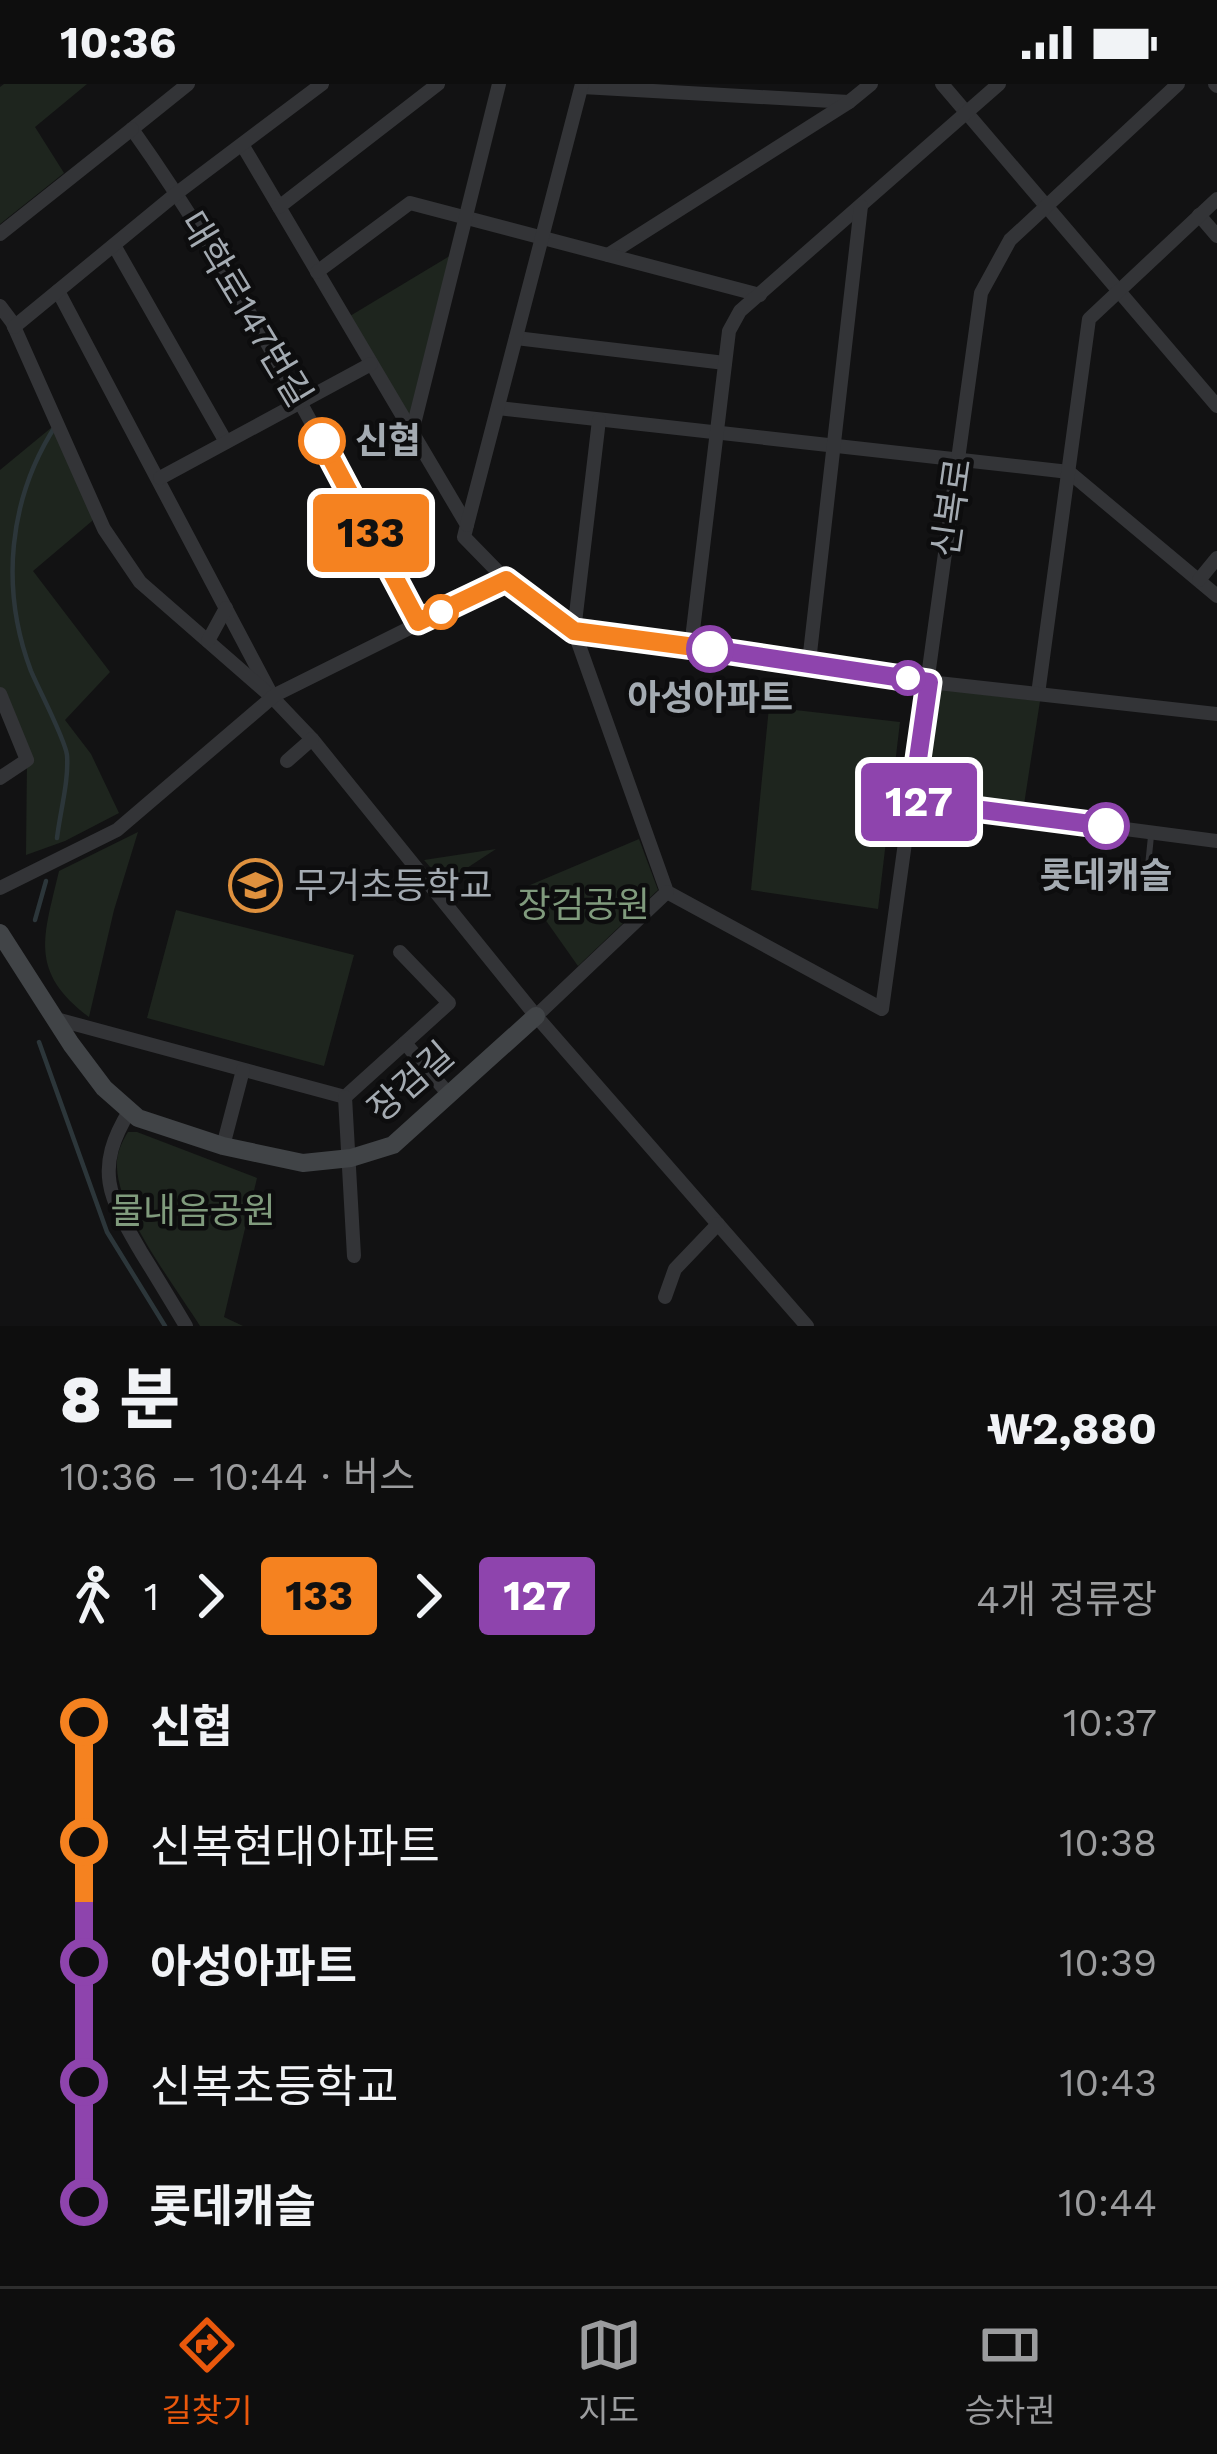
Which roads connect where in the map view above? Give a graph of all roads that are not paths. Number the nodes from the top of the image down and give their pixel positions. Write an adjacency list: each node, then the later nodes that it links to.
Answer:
1 (188, 84): 15 (street)
2 (322, 84): 16 (street)
3 (405, 84): 12 (street)
4 (438, 84): 12 (street)
5 (499, 84): 23 (street)
6 (835, 84): 13 (street)
7 (871, 84): 13 (street)
8 (942, 84): 14 (street)
9 (999, 84): 14 (street)
10 (1178, 84): 19 (street, 신복로)
11 (582, 86): 13 (street); 26 (street)
12 (417, 100): 21 (street)
13 (842, 102): 28 (street)
14 (967, 113): 19 (street); 20 (street)
15 (132, 129): 17 (street, 대학로147번길); 24 (street)
16 (243, 146): 17 (street); 21 (street)
17 (177, 194): 27 (street); 38 (street, 대학로147번길)
18 (1217, 200): 22 (street)
19 (1046, 205): 31 (street); 46 (street, 신복로)
20 (861, 206): 32 (street); 45 (street)
21 (279, 207): 29 (street)
22 (1199, 215): 25 (street); 31 (street)
23 (466, 218): 26 (street); 29 (street); 42 (street)
24 (0, 233)
25 (1217, 236)
26 (542, 238): 28 (street); 35 (street)
27 (116, 247): 30 (street); 44 (street)
28 (608, 255): 32 (street)
29 (317, 272): 37 (street)
30 (58, 291): 34 (street); 48 (street)
31 (1119, 291): 39 (street); 47 (street)
32 (760, 295): 36 (street)
33 (0, 306): 34 (street)
34 (14, 327): 57 (street)
35 (516, 338): 36 (street); 40 (street)
36 (725, 363): 43 (street)
37 (371, 364): 38 (street); 42 (street)
38 (302, 404): 44 (street); 55 (street, 대학로147번길)
39 (1217, 406)
40 (498, 408): 41 (street); 49 (street)
41 (598, 420): 43 (street); 56 (street)
42 (412, 432): 49 (street)
43 (717, 433): 45 (street); 58 (street)
44 (226, 442): 48 (street)
45 (835, 446): 46 (street); 59 (street)
46 (959, 459): 47 (street); 60 (street, 신복로)
47 (1069, 472): 52 (street); 62 (street)
48 (160, 478): 54 (street)
49 (467, 525): 51 (street)
50 (1217, 558): 52 (street)
51 (506, 580): 55 (street); 56 (street)
52 (1198, 580): 53 (street)
53 (1217, 596)
54 (226, 608): 57 (street); 63 (street)
55 (418, 622): 63 (street)
56 (574, 631): 58 (street); 73 (street)
57 (208, 641): 63 (street)
58 (691, 646): 59 (street)
59 (809, 662): 60 (street)
60 (929, 682): 62 (street); 68 (street, 신복로)
61 (0, 694): 67 (street)
62 (1038, 694): 64 (street)
63 (273, 697): 65 (street); 72 (street)
64 (1217, 714)
65 (312, 739): 66 (street); 76 (street)
66 (287, 761)
67 (0, 778)
68 (912, 801): 69 (street); 73 (street, 신복로)
69 (1151, 832): 70 (street); 71 (lane)
70 (1217, 841)
71 (1148, 866)
72 (6, 885)
73 (667, 892): 76 (street)
74 (0, 933): 77 (main road, 장검길)
75 (400, 952): 78 (street)
76 (536, 1016): 84 (main road, 장검길); 85 (street)
77 (56, 1019): 79 (street); 82 (main road, 장검길)
78 (405, 1042): 80 (street); 81 (street)
79 (243, 1070): 81 (street); 83 (street)
80 (445, 1090)
81 (345, 1097): 84 (street)
82 (130, 1111): 83 (main road, 장검길); 88 (street)
83 (223, 1146): 84 (main road, 장검길)
84 (351, 1158): 86 (street)
85 (718, 1224): 87 (street); 89 (street)
86 (354, 1256)
87 (665, 1297)
88 (186, 1326)
89 (807, 1326)

